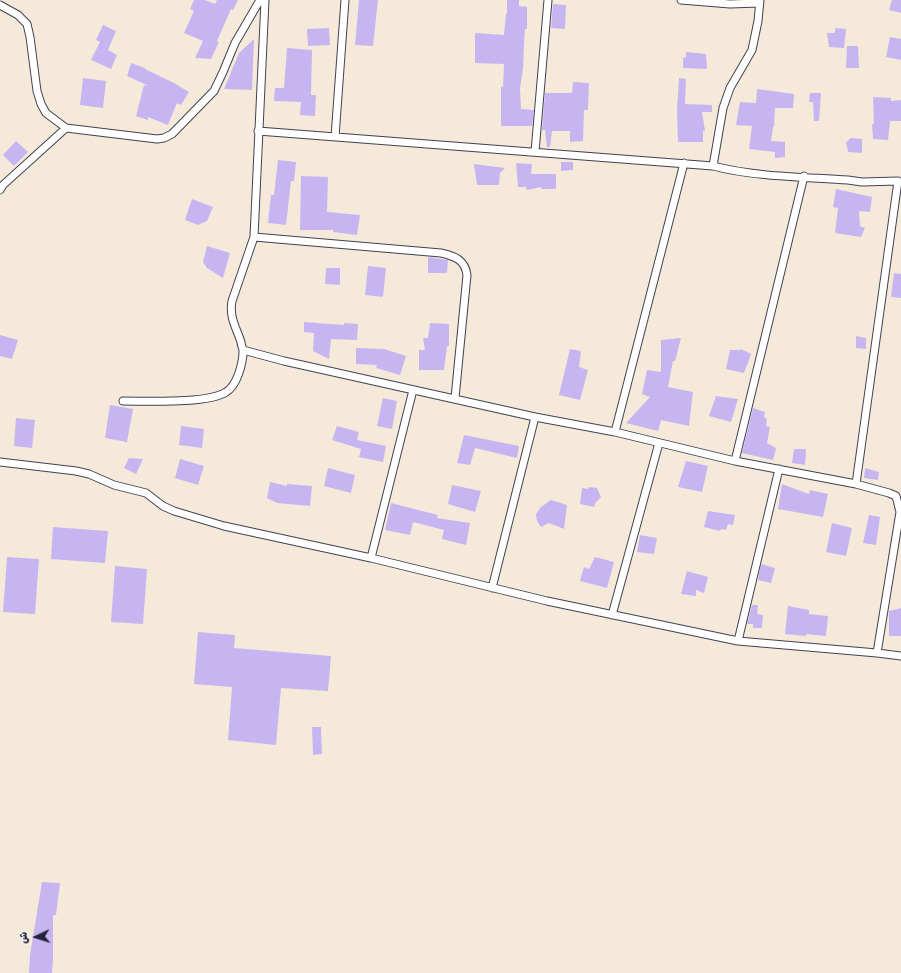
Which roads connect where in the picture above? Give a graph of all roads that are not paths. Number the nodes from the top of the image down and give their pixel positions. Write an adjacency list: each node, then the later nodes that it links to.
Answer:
1 (260, 0): 8 (street)
2 (265, 0): 9 (street)
3 (344, 0): 10 (street)
4 (548, 0): 11 (street)
5 (681, 0): 6 (street)
6 (759, 2): 13 (street)
7 (0, 5): 8 (street)
8 (66, 128): 15 (street)
9 (258, 131): 10 (street); 16 (street)
10 (334, 137): 11 (street)
11 (535, 152): 12 (street)
12 (684, 163): 13 (street); 22 (street)
13 (713, 166): 14 (street)
14 (804, 176): 24 (street); 27 (street)
15 (0, 190)
16 (254, 237): 17 (street); 19 (street)
17 (243, 350): 18 (street); 20 (street)
18 (412, 390): 19 (street); 28 (street)
19 (455, 398): 21 (street)
20 (123, 401)
21 (535, 417): 22 (street); 29 (street)
22 (615, 432): 23 (street)
23 (659, 443): 24 (street); 30 (street)
24 (735, 461): 26 (street)
25 (0, 462): 28 (street)
26 (779, 469): 27 (street); 31 (street)
27 (856, 484): 32 (street)
28 (371, 558): 29 (street)
29 (492, 588): 30 (street)
30 (612, 615): 31 (street)
31 (738, 641): 32 (street)
32 (878, 653): 33 (street)
33 (901, 656)

